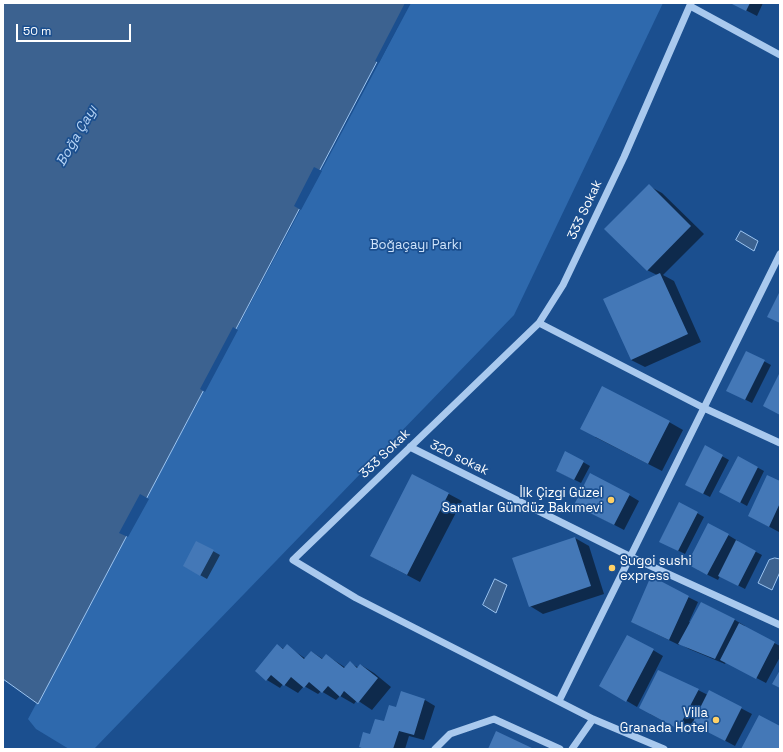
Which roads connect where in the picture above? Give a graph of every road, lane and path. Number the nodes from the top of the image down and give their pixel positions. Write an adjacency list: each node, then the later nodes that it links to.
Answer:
1 (690, 4): 2 (street); 4 (street, 333 Sokak)
2 (780, 55)
3 (780, 255): 5 (street)
4 (538, 322): 5 (street); 7 (street, 333 Sokak)
5 (704, 408): 6 (street); 8 (street)
6 (780, 443)
7 (410, 447): 8 (street, 320 sokak); 10 (street, 333 Sokak)
8 (631, 557): 9 (street, 320 sokak); 10 (street)
9 (780, 625)
10 (559, 702): 11 (street, 333 Sokak)
11 (593, 719): 14 (street); 15 (street, 333 Sokak)
12 (435, 749): 13 (street)
13 (560, 749)
14 (572, 749)
15 (664, 749)

